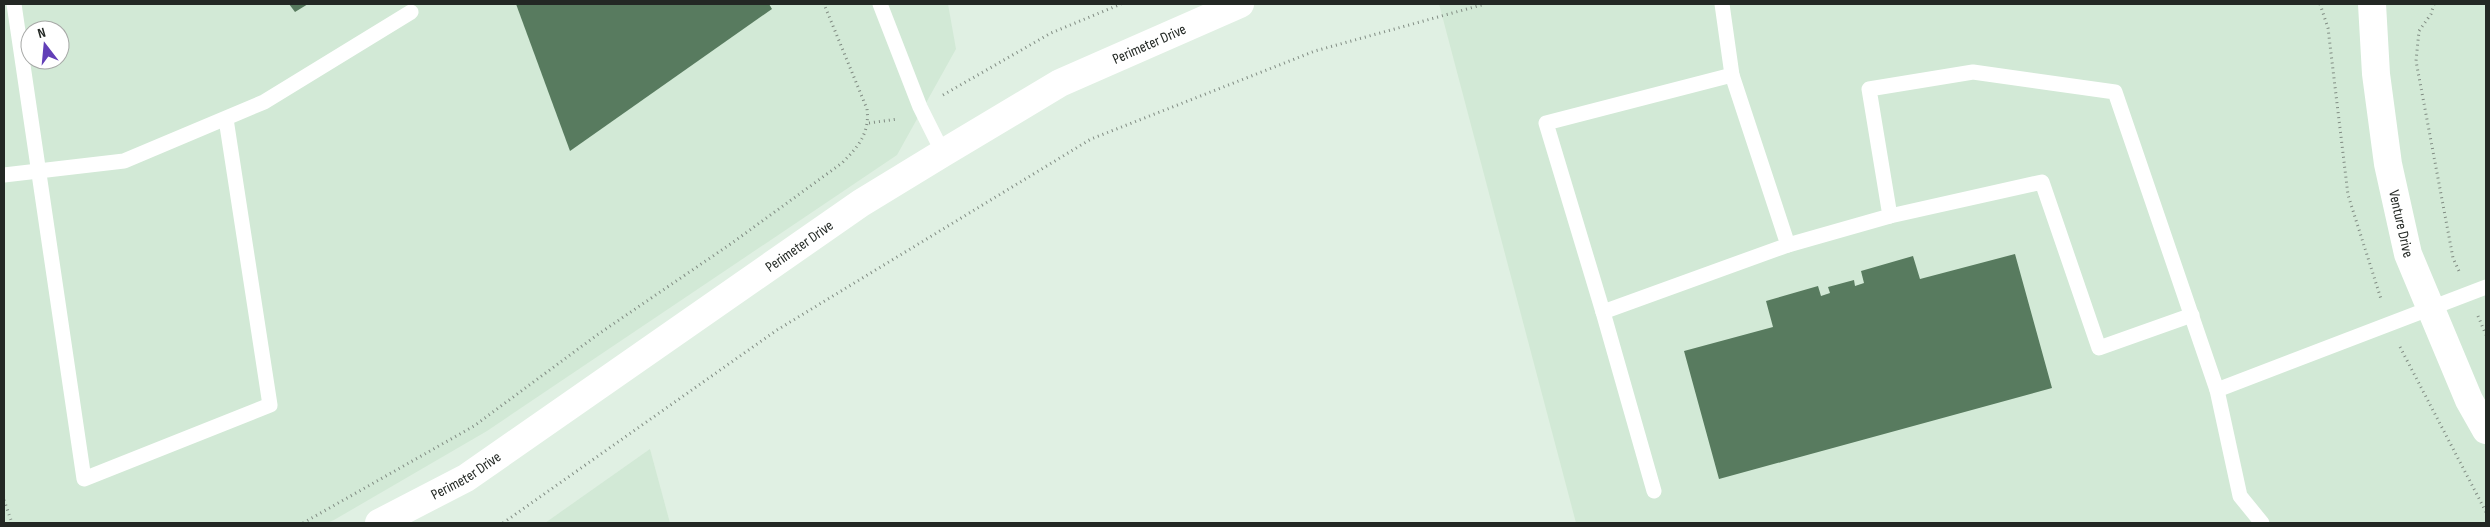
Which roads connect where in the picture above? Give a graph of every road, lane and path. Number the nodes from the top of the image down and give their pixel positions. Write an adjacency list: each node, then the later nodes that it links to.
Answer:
1 (14, 4): 16 (lane)
2 (824, 4): 14 (path)
3 (880, 4): 12 (lane)
4 (1121, 4): 12 (path)
5 (1240, 4): 15 (main road, Perimeter Drive)
6 (1485, 4): 33 (path)
7 (1722, 4): 11 (lane)
8 (2372, 4): 22 (main road, Venture Drive)
9 (2434, 4): 21 (path)
10 (411, 12): 13 (lane)
11 (1732, 75): 19 (lane); 23 (lane)
12 (920, 107): 14 (path); 15 (lane)
13 (226, 119): 16 (lane); 16 (lane)
14 (869, 123): 31 (path)
15 (944, 153): 32 (main road, Perimeter Drive)
16 (37, 171): 17 (lane)
17 (4, 175)
18 (1890, 216): 19 (lane); 24 (lane); 24 (lane)
19 (1788, 244): 23 (lane)
20 (2486, 287): 21 (lane)
21 (2468, 295): 22 (lane); 25 (path)
22 (2431, 310): 26 (lane); 27 (main road, Venture Drive)
23 (1603, 312): 28 (lane)
24 (2192, 315): 26 (lane)
25 (2486, 335)
26 (2217, 390): 34 (lane)
27 (2486, 430)
28 (1654, 491)
29 (4, 500): 30 (path)
30 (12, 523)
31 (303, 523)
32 (379, 523)
33 (503, 523)
34 (2262, 523)

